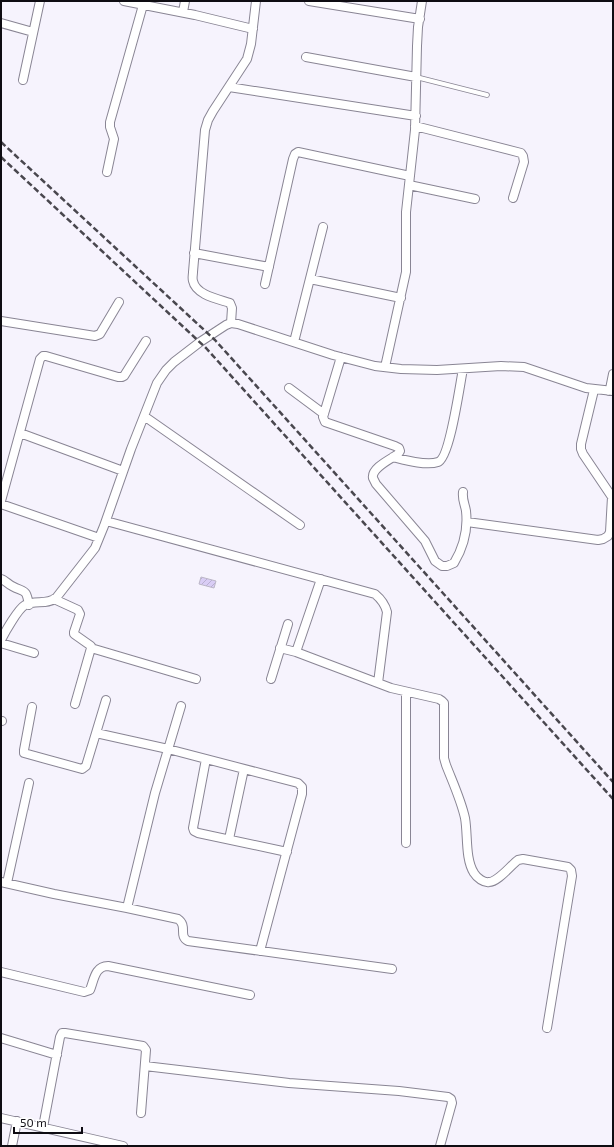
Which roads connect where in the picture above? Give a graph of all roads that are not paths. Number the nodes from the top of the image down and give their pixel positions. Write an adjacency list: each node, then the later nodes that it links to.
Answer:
1 (40, 1): 12 (street)
2 (124, 1): 7 (street)
3 (185, 1): 8 (street)
4 (256, 1): 11 (street)
5 (309, 1): 9 (street)
6 (422, 1): 9 (street)
7 (143, 5): 8 (street); 20 (street)
8 (183, 12): 11 (street)
9 (420, 19): 14 (street)
10 (1, 23): 12 (street)
11 (253, 29): 16 (street)
12 (33, 32): 15 (street)
13 (306, 57): 14 (street)
14 (416, 77): 17 (lane); 18 (street)
15 (23, 80)
16 (229, 87): 18 (street); 26 (street)
17 (487, 95)
18 (416, 116): 19 (street)
19 (415, 126): 21 (street); 24 (street)
20 (107, 172)
21 (410, 176): 22 (street); 27 (street)
22 (409, 185): 23 (street); 30 (street)
23 (475, 198)
24 (513, 198)
25 (323, 227): 28 (street)
26 (194, 252): 27 (street); 33 (street)
27 (269, 267): 29 (street)
28 (310, 279): 30 (street); 35 (street)
29 (265, 284)
30 (401, 298): 37 (street)
31 (119, 302): 32 (street)
32 (1, 321)
33 (231, 324): 35 (street); 44 (street)
34 (146, 341): 45 (street)
35 (294, 342): 36 (street)
36 (341, 357): 37 (street); 43 (street)
37 (385, 367): 38 (street)
38 (463, 369): 41 (street); 46 (street)
39 (613, 374): 42 (street)
40 (289, 388): 43 (street)
41 (594, 390): 42 (street); 51 (street)
42 (610, 391)
43 (324, 414): 46 (street)
44 (144, 416): 47 (street); 52 (street)
45 (20, 433): 47 (street); 49 (street)
46 (393, 457): 51 (street)
47 (123, 471): 50 (street)
48 (463, 492): 51 (street)
49 (1, 502): 53 (street)
50 (106, 521): 53 (street); 55 (street)
51 (467, 522)
52 (300, 525)
53 (99, 538): 56 (street)
54 (1, 578): 57 (street)
55 (321, 579): 63 (street); 67 (street)
56 (54, 599): 57 (street); 61 (street)
57 (29, 604): 59 (street)
58 (288, 624): 62 (street)
59 (1, 640)
60 (1, 643): 64 (street)
61 (91, 648): 65 (street); 70 (street)
62 (280, 648): 63 (street); 66 (street)
63 (296, 652): 67 (street)
64 (34, 653)
65 (196, 679)
66 (271, 679)
67 (378, 683): 68 (street)
68 (406, 692): 79 (street); 87 (street)
69 (106, 700): 73 (street)
70 (75, 704)
71 (181, 706): 74 (street)
72 (32, 707): 73 (street)
73 (96, 733): 74 (street)
74 (168, 749): 75 (street); 82 (street)
75 (206, 759): 76 (street); 78 (street)
76 (244, 769): 78 (street); 80 (street)
77 (29, 783): 81 (street)
78 (229, 839): 80 (street)
79 (406, 843)
80 (287, 852): 83 (street)
81 (4, 883): 82 (street)
82 (127, 908): 83 (street)
83 (260, 951): 84 (street)
84 (392, 969)
85 (1, 972): 86 (street)
86 (250, 995)
87 (547, 1028)
88 (1, 1038): 89 (street)
89 (57, 1055): 90 (street); 94 (street)
90 (145, 1066): 91 (street); 97 (street)
91 (141, 1113)
92 (1, 1118): 93 (street)
93 (17, 1122): 94 (street); 95 (street)
94 (43, 1127): 96 (street)
95 (12, 1146)
96 (123, 1146)
97 (440, 1146)

